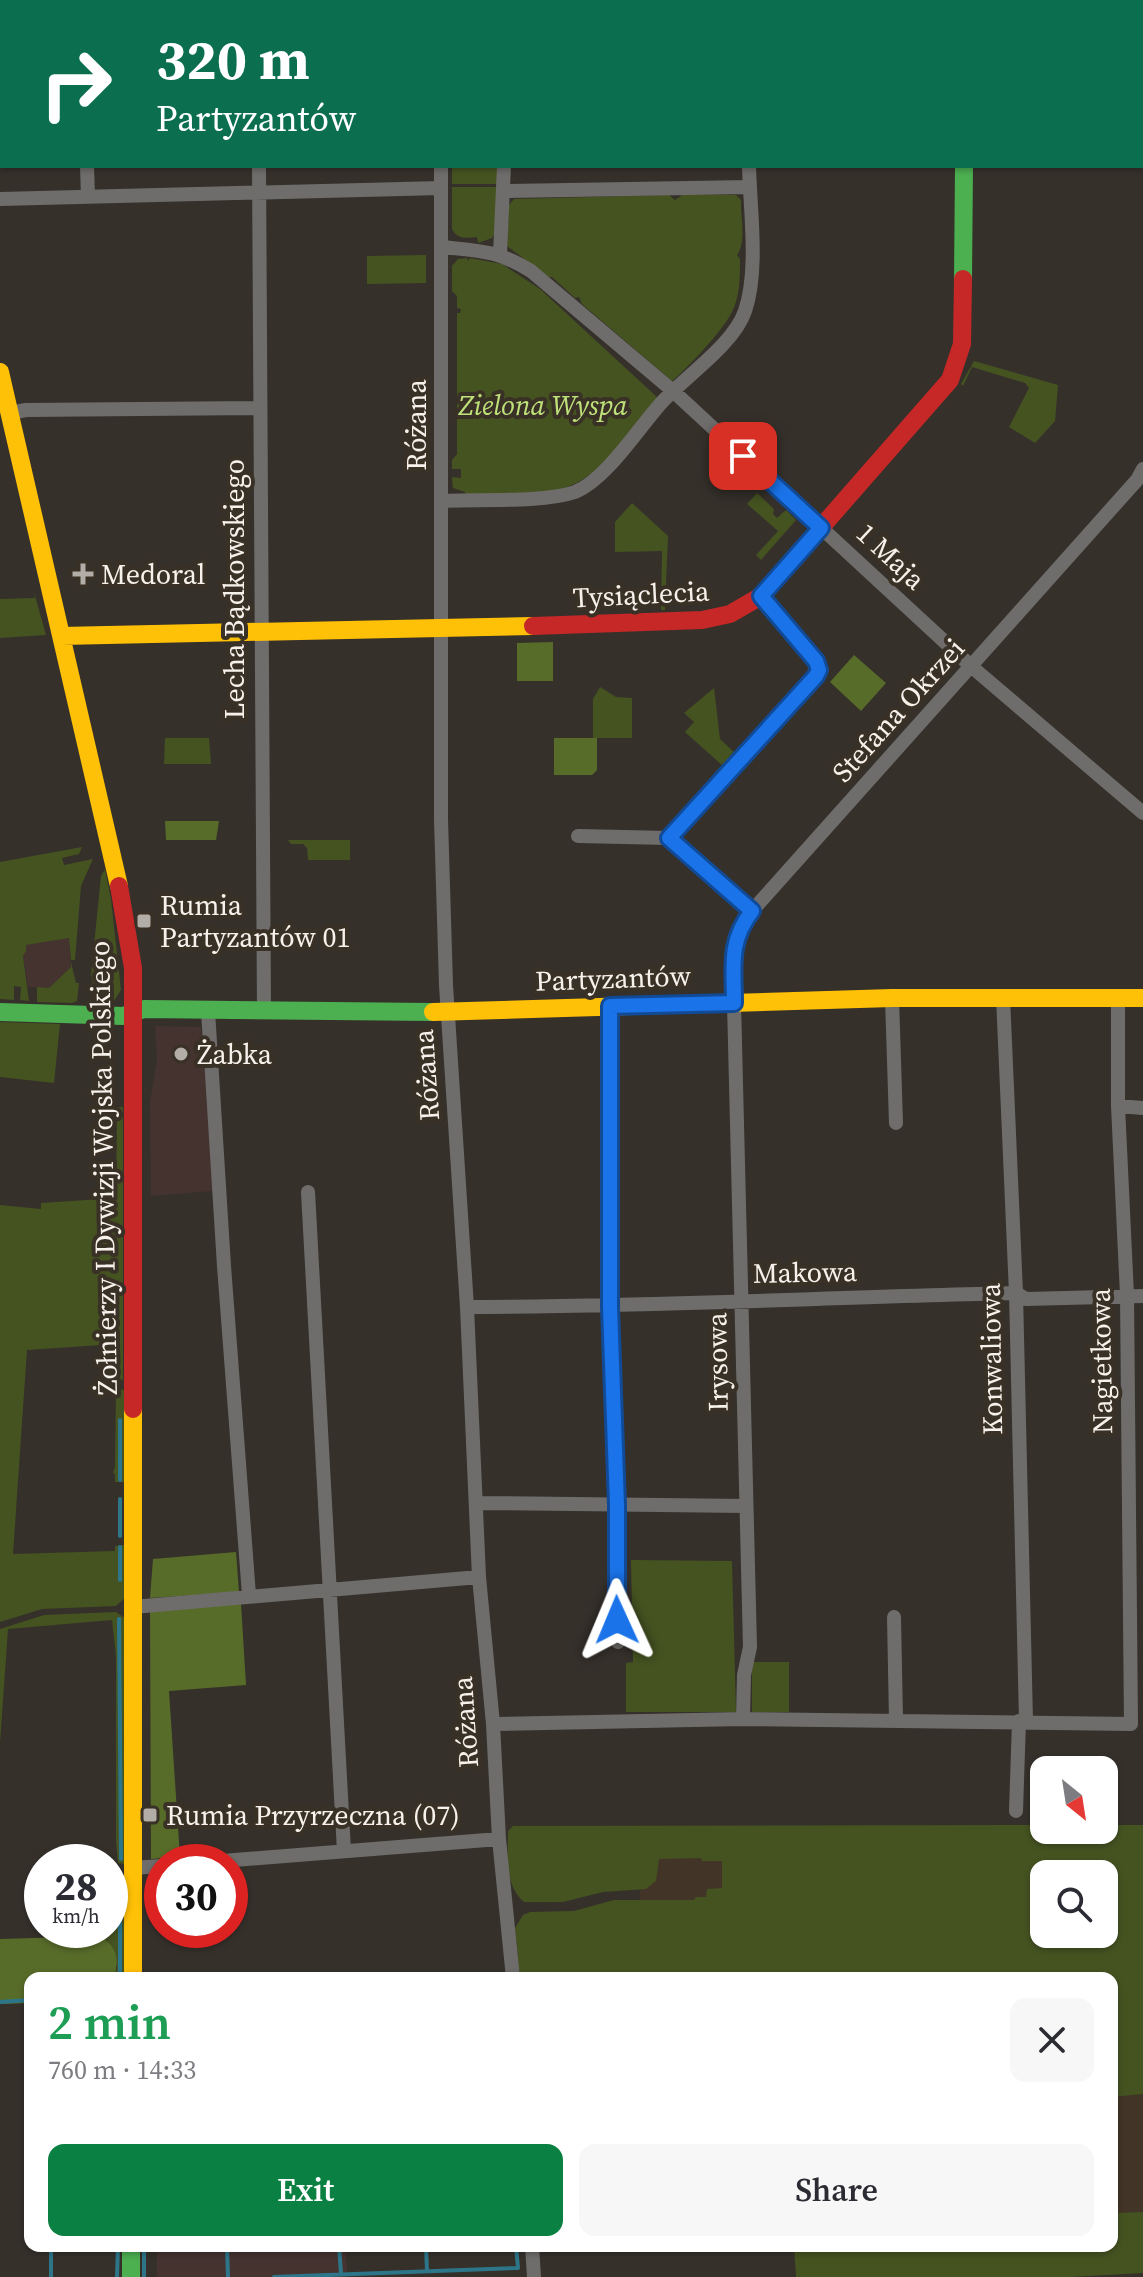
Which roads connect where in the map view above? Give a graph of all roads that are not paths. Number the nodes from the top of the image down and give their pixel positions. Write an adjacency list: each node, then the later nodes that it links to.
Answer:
1 (87, 168): 11 (street)
2 (259, 168): 10 (street, Lecha Bądkowskiego)
3 (441, 168): 8 (street, Różana)
4 (504, 168): 9 (street)
5 (749, 168): 7 (street)
6 (964, 168): 21 (street, Tysiąclecia)
7 (750, 187): 9 (street); 16 (street)
8 (441, 188): 10 (street); 13 (street, Różana)
9 (504, 191): 14 (street)
10 (259, 194): 11 (street); 17 (street, Lecha Bądkowskiego)
11 (88, 197): 12 (street)
12 (0, 199)
13 (442, 247): 14 (street, 1 Maja); 20 (street, Różana)
14 (500, 254): 16 (street, 1 Maja)
15 (0, 372): 18 (street, Żołnierzy I Dywizji Wojska Polskiego)
16 (673, 391): 20 (street); 21 (street, 1 Maja)
17 (259, 408): 18 (street); 24 (street, Lecha Bądkowskiego)
18 (10, 413): 25 (street, Żołnierzy I Dywizji Wojska Polskiego)
19 (1143, 469): 26 (street, Stefana Okrzei)
20 (441, 501): 23 (street, Różana)
21 (821, 528): 22 (street, Tysiąclecia); 26 (street, 1 Maja)
22 (761, 596): 23 (street, Tysiąclecia); 29 (street)
23 (442, 628): 24 (street, Tysiąclecia); 38 (street, Różana)
24 (260, 631): 25 (street, Tysiąclecia); 41 (street, Lecha Bądkowskiego)
25 (61, 636): 40 (street, Żołnierzy I Dywizji Wojska Polskiego)
26 (972, 667): 27 (street, 1 Maja); 30 (street, Stefana Okrzei)
27 (1143, 813)
28 (578, 836): 29 (street)
29 (669, 838): 30 (street)
30 (752, 911): 35 (street, Stefana Okrzei)
31 (1003, 997): 32 (street, Partyzantów); 33 (street, Partyzantów); 46 (street, Konwaliowa)
32 (892, 998): 35 (street, Partyzantów); 44 (street)
33 (1118, 998): 34 (street, Partyzantów); 42 (street, Nagietkowa)
34 (1143, 998)
35 (734, 1003): 36 (street, Partyzantów); 49 (street, Irysowa)
36 (610, 1006): 38 (street, Partyzantów); 51 (street)
37 (208, 1011): 40 (street, Partyzantów); 41 (street, Partyzantów); 57 (street)
38 (448, 1011): 41 (street, Partyzantów); 50 (street, Różana)
39 (0, 1012): 40 (street, Partyzantów)
40 (133, 1012): 58 (street, Żołnierzy I Dywizji Wojska Polskiego)
41 (264, 1012)
42 (1118, 1106): 43 (street); 47 (street, Nagietkowa)
43 (1143, 1108)
44 (896, 1123)
45 (308, 1192): 56 (street)
46 (1016, 1293): 47 (street, Makowa); 49 (street, Makowa); 63 (street, Konwaliowa)
47 (1127, 1295): 48 (street, Makowa); 63 (street, Nagietkowa)
48 (1143, 1296)
49 (741, 1300): 51 (street, Makowa); 54 (street, Irysowa)
50 (467, 1307): 51 (street, Makowa); 52 (street, Różana)
51 (610, 1307): 53 (street)
52 (478, 1503): 53 (street); 55 (street, Różana)
53 (617, 1505): 54 (street); 60 (street)
54 (746, 1506): 61 (street, Irysowa)
55 (479, 1577): 56 (street); 64 (street, Różana)
56 (329, 1589): 57 (street); 67 (street)
57 (249, 1595): 58 (street)
58 (133, 1607): 70 (street, Żołnierzy I Dywizji Wojska Polskiego)
59 (894, 1617): 62 (street)
60 (618, 1642)
61 (743, 1719): 62 (street); 64 (street)
62 (896, 1720): 63 (street)
63 (1022, 1721): 65 (street, Konwaliowa)
64 (493, 1724): 66 (street, Różana)
65 (1016, 1811)
66 (499, 1839): 67 (street); 72 (street, Różana)
67 (344, 1851): 68 (street)
68 (248, 1859)
69 (144, 1867): 70 (street)
70 (132, 1868): 71 (street, Żołnierzy I Dywizji Wojska Polskiego)
71 (133, 1972)
72 (512, 1972)
73 (131, 2252): 75 (street)
74 (532, 2252): 76 (street)
75 (131, 2277)
76 (534, 2277)

